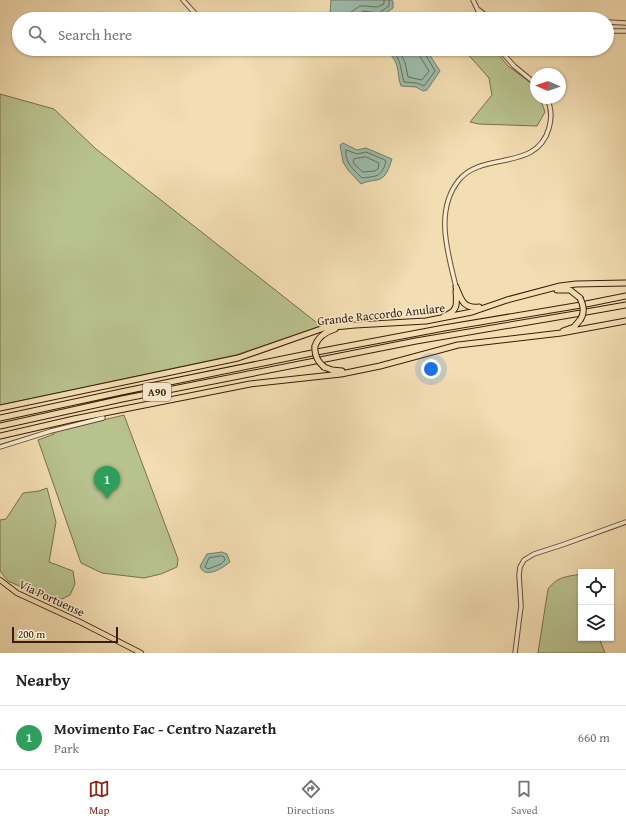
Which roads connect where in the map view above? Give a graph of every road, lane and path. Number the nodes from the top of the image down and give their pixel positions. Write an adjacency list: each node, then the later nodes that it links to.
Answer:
1 (183, 0): 4 (street)
2 (473, 0): 3 (street)
3 (477, 8): 5 (street); 6 (street)
4 (194, 12)
5 (479, 12)
6 (480, 12)
7 (614, 22): 8 (street)
8 (626, 23)
9 (614, 31): 10 (street)
10 (626, 31)
11 (505, 56): 12 (street)
12 (530, 79)
13 (549, 104): 15 (street)
14 (626, 283): 17 (highway, Grande Raccordo Anulare)
15 (456, 287): 17 (highway); 19 (highway)
16 (626, 296): 25 (highway, Grande Raccordo Anulare / A90)
17 (507, 300): 19 (highway, Grande Raccordo Anulare)
18 (626, 305): 27 (highway, A90)
19 (426, 321): 21 (highway, Grande Raccordo Anulare); 22 (highway, bridge)
20 (626, 321): 22 (highway)
21 (355, 325): 23 (highway, bridge); 24 (highway, Grande Raccordo Anulare)
22 (550, 334): 23 (highway)
23 (364, 369): 28 (highway)
24 (0, 408)
25 (0, 418)
26 (103, 418): 29 (street)
27 (0, 426)
28 (0, 436)
29 (0, 447)
30 (626, 522): 33 (street)
31 (0, 580): 32 (main road, Via Portuense)
32 (141, 653)
33 (515, 653)

